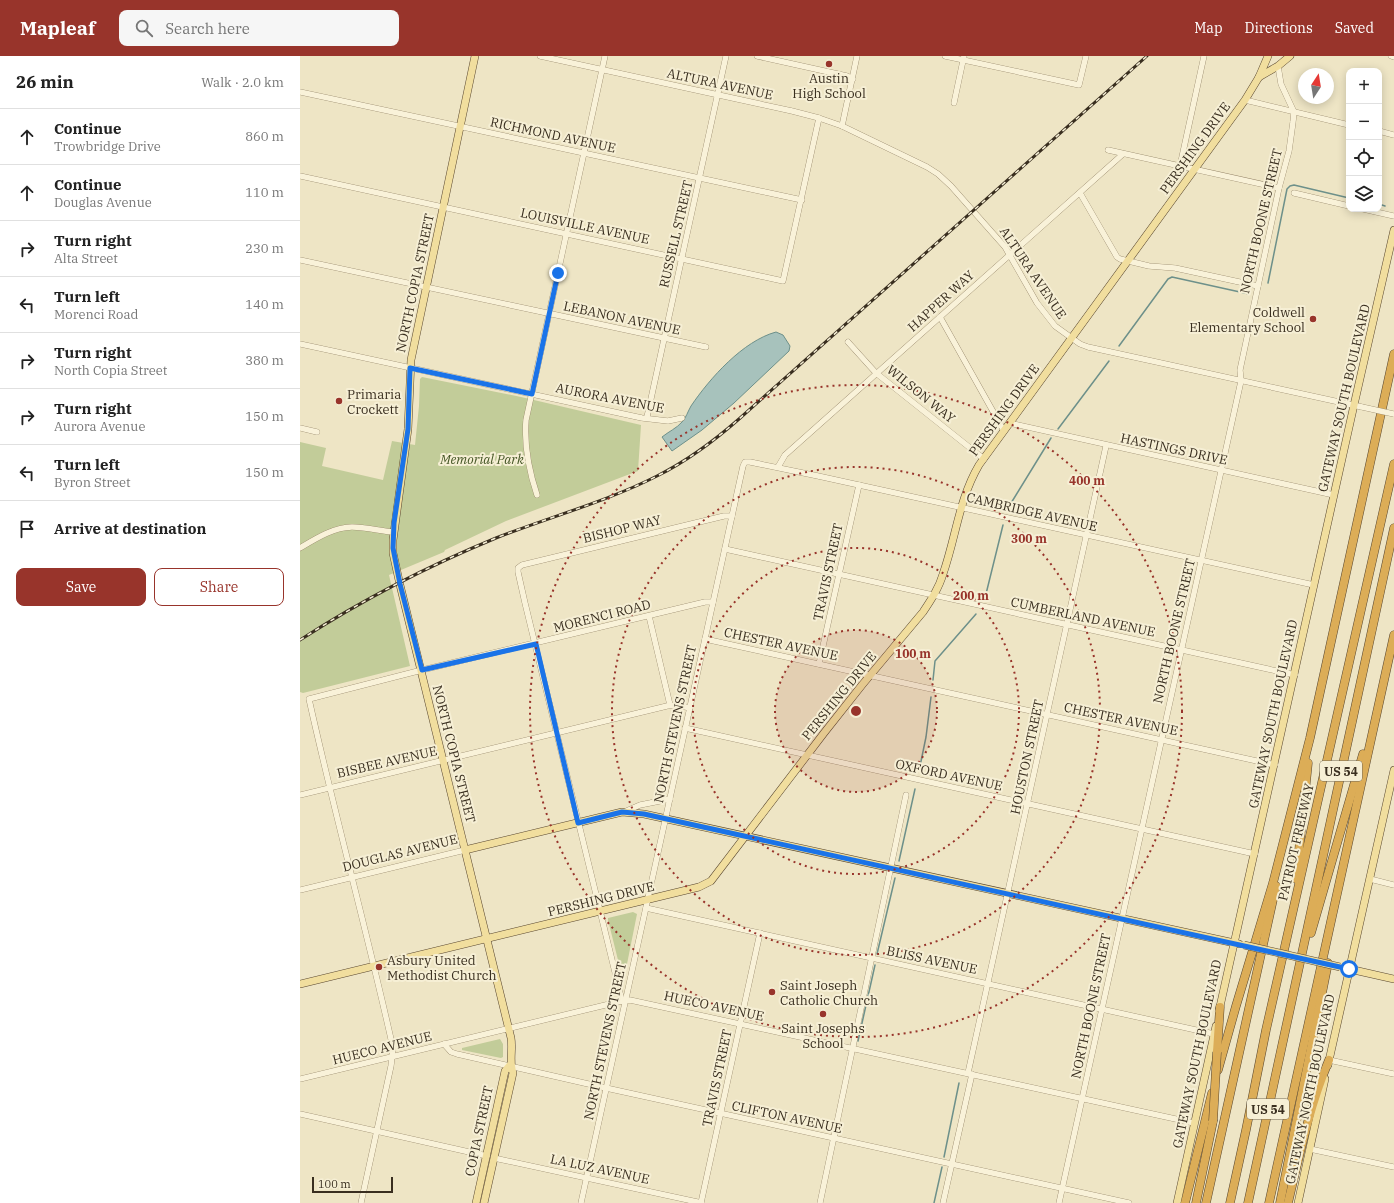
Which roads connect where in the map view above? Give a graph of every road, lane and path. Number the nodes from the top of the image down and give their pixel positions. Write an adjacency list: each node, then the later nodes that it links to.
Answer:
1 (475, 56): 25 (main road, NORTH COPIA STREET)
2 (540, 56): 14 (street, ALTURA AVENUE)
3 (605, 56): 14 (street)
4 (726, 56): 18 (street, RUSSELL STREET)
5 (757, 56): 16 (street)
6 (857, 56): 16 (street)
7 (945, 56): 12 (street)
8 (1086, 56): 12 (street)
9 (1204, 56): 31 (street)
10 (1268, 56): 15 (main road)
11 (1290, 56): 13 (main road, PERSHING DRIVE)
12 (963, 58): 20 (street)
13 (1278, 66): 15 (main road, PERSHING DRIVE); 21 (street)
14 (602, 69): 18 (street, ALTURA AVENUE); 29 (street)
15 (1259, 77): 19 (main road, PERSHING DRIVE)
16 (853, 79): 24 (street)
17 (300, 92): 25 (street, RICHMOND AVENUE)
18 (717, 95): 22 (street, ALTURA AVENUE); 34 (street, RUSSELL STREET)
19 (1245, 100): 21 (street); 32 (main road, PERSHING DRIVE)
20 (954, 103)
21 (1294, 112): 23 (street); 35 (street, NORTH BOONE STREET)
22 (819, 118): 24 (street, ALTURA AVENUE); 38 (street)
23 (1346, 124)
24 (842, 126): 45 (street, ALTURA AVENUE)
25 (461, 127): 29 (street, RICHMOND AVENUE); 40 (main road, NORTH COPIA STREET)
26 (1382, 132): 27 (street)
27 (1394, 135)
28 (1108, 150): 30 (street)
29 (584, 153): 34 (street, RICHMOND AVENUE); 44 (street)
30 (1123, 154): 31 (street); 36 (street, HAPPER WAY)
31 (1180, 166): 32 (street)
32 (1194, 169): 35 (street); 48 (main road, PERSHING DRIVE)
33 (300, 176): 40 (street, LOUISVILLE AVENUE)
34 (700, 178): 38 (street, RICHMOND AVENUE); 46 (street, RUSSELL STREET)
35 (1279, 188): 49 (street, NORTH BOONE STREET)
36 (1080, 193): 45 (street, HAPPER WAY); 48 (street)
37 (1294, 193): 39 (street)
38 (802, 200): 46 (street, LOUISVILLE AVENUE)
39 (1346, 205)
40 (443, 207): 44 (street, LOUISVILLE AVENUE); 50 (main road, NORTH COPIA STREET)
41 (1376, 212): 42 (street)
42 (1394, 216)
43 (1394, 230): 63 (main road, GATEWAY SOUTH BOULEVARD)
44 (567, 233): 46 (street, LOUISVILLE AVENUE); 51 (street)
45 (1010, 255): 52 (street, HAPPER WAY); 54 (street, ALTURA AVENUE)
46 (682, 258): 53 (street, RUSSELL STREET)
47 (300, 260): 50 (street, LEBANON AVENUE)
48 (1127, 262): 49 (street); 54 (main road, PERSHING DRIVE)
49 (1258, 286): 61 (street, NORTH BOONE STREET)
50 (426, 287): 51 (street, LEBANON AVENUE); 59 (main road, NORTH COPIA STREET)
51 (549, 313): 53 (street, LEBANON AVENUE); 62 (street)
52 (940, 317): 60 (street, HAPPER WAY); 69 (street)
53 (664, 338): 57 (street, LEBANON AVENUE); 65 (street, RUSSELL STREET)
54 (1070, 338): 61 (street, ALTURA AVENUE); 67 (main road, PERSHING DRIVE)
55 (848, 342): 60 (street, WILSON WAY)
56 (300, 344): 59 (street, AURORA AVENUE)
57 (706, 347)
58 (1394, 354): 107 (highway)
59 (410, 368): 62 (street, AURORA AVENUE); 83 (main road, NORTH COPIA STREET)
60 (876, 373): 72 (street, WILSON WAY); 75 (street, HAPPER WAY)
61 (1241, 381): 63 (street, ALTURA AVENUE); 76 (street, NORTH BOONE STREET)
62 (532, 394): 65 (street, AURORA AVENUE); 78 (street)
63 (1354, 405): 64 (street, ALTURA AVENUE, bridge); 79 (main road, GATEWAY SOUTH BOULEVARD)
64 (1394, 414)
65 (647, 417): 66 (street, AURORA AVENUE)
66 (682, 418)
67 (1009, 423): 69 (main road, PERSHING DRIVE); 71 (street, HASTINGS DRIVE)
68 (300, 428): 70 (street)
69 (1004, 431): 72 (main road, PERSHING DRIVE)
70 (317, 432)
71 (1106, 446): 76 (street, HASTINGS DRIVE); 84 (street, HOUSTON STREET)
72 (984, 459): 80 (main road, PERSHING DRIVE)
73 (745, 462): 75 (street, CAMBRIDGE AVENUE); 81 (street, NORTH STEVENS STREET)
74 (1394, 464): 132 (highway, PATRIOT FREEWAY / US 54)
75 (778, 467): 77 (street, CAMBRIDGE AVENUE)
76 (1221, 470): 79 (street, HASTINGS DRIVE); 87 (street, NORTH BOONE STREET)
77 (859, 485): 80 (street, CAMBRIDGE AVENUE); 88 (street, TRAVIS STREET)
78 (537, 495)
79 (1334, 495): 89 (main road, GATEWAY SOUTH BOULEVARD)
80 (961, 507): 84 (street, CAMBRIDGE AVENUE); 90 (main road, PERSHING DRIVE)
81 (732, 516): 86 (street, NORTH STEVENS STREET); 96 (street, BISHOP WAY)
82 (1394, 528): 152 (highway, US 54)
83 (393, 532): 85 (street); 99 (main road, NORTH COPIA STREET)
84 (1087, 535): 87 (street, CAMBRIDGE AVENUE); 93 (street, HOUSTON STREET)
85 (302, 547)
86 (725, 549): 88 (street, CUMBERLAND AVENUE); 91 (street, NORTH STEVENS STREET)
87 (1201, 560): 89 (street, CAMBRIDGE AVENUE); 97 (street, NORTH BOONE STREET)
88 (839, 574): 90 (street, CUMBERLAND AVENUE); 98 (street, TRAVIS STREET)
89 (1314, 585): 101 (main road, GATEWAY SOUTH BOULEVARD)
90 (934, 595): 93 (street, CUMBERLAND AVENUE); 100 (main road, PERSHING DRIVE)
91 (713, 602): 92 (street, MORENCI ROAD); 95 (street, NORTH STEVENS STREET)
92 (648, 616): 96 (street, MORENCI ROAD); 102 (street)
93 (1067, 624): 97 (street, CUMBERLAND AVENUE); 104 (street, HOUSTON STREET)
94 (1394, 635): 109 (highway)
95 (705, 639): 98 (street, CHESTER AVENUE); 103 (street, NORTH STEVENS STREET)
96 (536, 644): 99 (street, MORENCI ROAD); 106 (street)
97 (1181, 650): 101 (street, CUMBERLAND AVENUE); 108 (street, NORTH BOONE STREET)
98 (819, 664): 100 (street, CHESTER AVENUE)
99 (422, 670): 111 (main road, NORTH COPIA STREET); 114 (street, MORENCI ROAD)
100 (870, 675): 104 (street, CHESTER AVENUE); 110 (main road, PERSHING DRIVE)
101 (1295, 675): 112 (main road, GATEWAY SOUTH BOULEVARD)
102 (670, 705): 103 (street, BISBEE AVENUE); 106 (street, BISBEE AVENUE)
103 (690, 708): 105 (street, NORTH STEVENS STREET)
104 (1047, 714): 108 (street, CHESTER AVENUE); 120 (street, HOUSTON STREET)
105 (685, 728): 110 (street, OXFORD AVENUE); 118 (street, NORTH STEVENS STREET)
106 (557, 733): 111 (street, BISBEE AVENUE); 123 (street)
107 (1310, 738): 119 (highway); 132 (highway)
108 (1161, 739): 112 (street, CHESTER AVENUE); 124 (street, NORTH BOONE STREET)
109 (1371, 741): 140 (highway); 152 (highway)
110 (806, 755): 120 (street, OXFORD AVENUE); 125 (main road, PERSHING DRIVE)
111 (444, 760): 114 (street, BISBEE AVENUE); 126 (main road, NORTH COPIA STREET)
112 (1275, 765): 127 (main road, GATEWAY SOUTH BOULEVARD)
113 (1394, 770): 115 (main road, GATEWAY NORTH BOULEVARD)
114 (329, 788): 116 (street, BISBEE AVENUE); 129 (street)
115 (1392, 790): 130 (main road, GATEWAY NORTH BOULEVARD)
116 (300, 795)
117 (906, 795): 128 (street)
118 (670, 799): 121 (street, DOUGLAS AVENUE); 122 (street, NORTH STEVENS STREET)
119 (1294, 803): 187 (highway); 189 (highway)
120 (1028, 804): 124 (street, OXFORD AVENUE); 134 (street, HOUSTON STREET)
121 (622, 812): 122 (main road, DOUGLAS AVENUE); 123 (main road, DOUGLAS AVENUE)
122 (666, 819): 125 (main road, DOUGLAS AVENUE); 135 (street, NORTH STEVENS STREET)
123 (578, 823): 126 (main road, DOUGLAS AVENUE); 137 (street)
124 (1141, 829): 127 (street, OXFORD AVENUE); 138 (street, NORTH BOONE STREET)
125 (746, 836): 128 (main road, DOUGLAS AVENUE); 135 (main road, PERSHING DRIVE)
126 (465, 850): 129 (street, DOUGLAS AVENUE); 141 (main road, NORTH COPIA STREET)
127 (1255, 854): 142 (main road, GATEWAY SOUTH BOULEVARD)
128 (890, 868): 134 (main road, DOUGLAS AVENUE); 143 (street)
129 (352, 877): 133 (street, DOUGLAS AVENUE); 144 (street)
130 (1370, 879): 131 (street); 145 (main road, GATEWAY NORTH BOULEVARD)
131 (1394, 885)
132 (1298, 889): 190 (highway, PATRIOT FREEWAY / US 54)
133 (300, 890)
134 (1008, 894): 138 (main road, DOUGLAS AVENUE); 148 (street, HOUSTON STREET)
135 (648, 900): 136 (street, NORTH STEVENS STREET); 137 (main road, PERSHING DRIVE)
136 (646, 908): 139 (street, BLISS AVENUE); 149 (street, NORTH STEVENS STREET)
137 (600, 911): 141 (main road, PERSHING DRIVE); 149 (street)
138 (1122, 919): 142 (main road, DOUGLAS AVENUE); 151 (street, NORTH BOONE STREET)
139 (760, 933): 143 (street, BLISS AVENUE); 153 (street, TRAVIS STREET)
140 (1328, 937): 192 (highway); 193 (highway)
141 (487, 939): 144 (main road, PERSHING DRIVE); 154 (main road, COPIA STREET)
142 (1234, 943): 145 (main road, DOUGLAS AVENUE, bridge); 150 (main road, GATEWAY SOUTH BOULEVARD)
143 (871, 958): 148 (street, BLISS AVENUE); 157 (street)
144 (374, 966): 147 (main road, PERSHING DRIVE); 158 (street)
145 (1349, 969): 146 (main road, DOUGLAS AVENUE); 159 (main road, GATEWAY NORTH BOULEVARD)
146 (1394, 979)
147 (300, 984)
148 (988, 984): 151 (street, BLISS AVENUE); 161 (street, HOUSTON STREET)
149 (624, 1000): 153 (street, HUECO AVENUE); 154 (street, HUECO AVENUE); 164 (street, NORTH STEVENS STREET)
150 (1220, 1007): 155 (main road, GATEWAY SOUTH BOULEVARD); 188 (highway, bridge)
151 (1102, 1009): 155 (street, BLISS AVENUE); 165 (street, NORTH BOONE STREET)
152 (1288, 1014): 191 (highway, US 54)
153 (740, 1023): 157 (street, HUECO AVENUE); 166 (street, TRAVIS STREET)
154 (509, 1028): 156 (street, HUECO AVENUE); 160 (main road, COPIA STREET)
155 (1214, 1034): 168 (main road, GATEWAY SOUTH BOULEVARD)
156 (444, 1044): 158 (street, HUECO AVENUE); 160 (street, CLIFTON AVENUE)
157 (852, 1048): 161 (street, HUECO AVENUE); 170 (street)
158 (392, 1056): 163 (street, HUECO AVENUE); 169 (street)
159 (1329, 1060): 162 (street); 171 (main road, GATEWAY NORTH BOULEVARD); 194 (highway)
160 (510, 1065): 164 (street, CLIFTON AVENUE); 172 (main road, COPIA STREET)
161 (970, 1074): 165 (street, HUECO AVENUE); 173 (street, HOUSTON STREET)
162 (1394, 1074)
163 (300, 1079)
164 (606, 1088): 166 (street, CLIFTON AVENUE); 175 (street, NORTH STEVENS STREET)
165 (1082, 1099): 168 (street, HUECO AVENUE); 176 (street, NORTH BOONE STREET)
166 (720, 1113): 170 (street, CLIFTON AVENUE); 181 (street, TRAVIS STREET)
167 (300, 1114): 169 (street, LA LUZ AVENUE)
168 (1194, 1123): 186 (main road, GATEWAY SOUTH BOULEVARD)
169 (377, 1132): 172 (street, LA LUZ AVENUE); 177 (street)
170 (834, 1138): 173 (street, CLIFTON AVENUE); 182 (street)
171 (1310, 1149): 174 (street); 195 (main road, GATEWAY NORTH BOULEVARD)
172 (490, 1157): 175 (street, LA LUZ AVENUE); 178 (main road, COPIA STREET); 179 (main road, COPIA STREET)
173 (952, 1164): 176 (street, CLIFTON AVENUE); 183 (street, HOUSTON STREET)
174 (1394, 1168)
175 (587, 1178): 180 (street, NORTH STEVENS STREET); 181 (street, LA LUZ AVENUE)
176 (1062, 1188): 184 (street, NORTH BOONE STREET); 185 (street, CLIFTON AVENUE)
177 (361, 1203)
178 (476, 1203)
179 (484, 1203)
180 (581, 1203)
181 (701, 1203)
182 (820, 1203)
183 (943, 1203)
184 (1059, 1203)
185 (1129, 1203)
186 (1177, 1203)
187 (1185, 1203)
188 (1196, 1203)
189 (1206, 1203)
190 (1230, 1203)
191 (1248, 1203)
192 (1269, 1203)
193 (1280, 1203)
194 (1288, 1203)
195 (1298, 1203)

